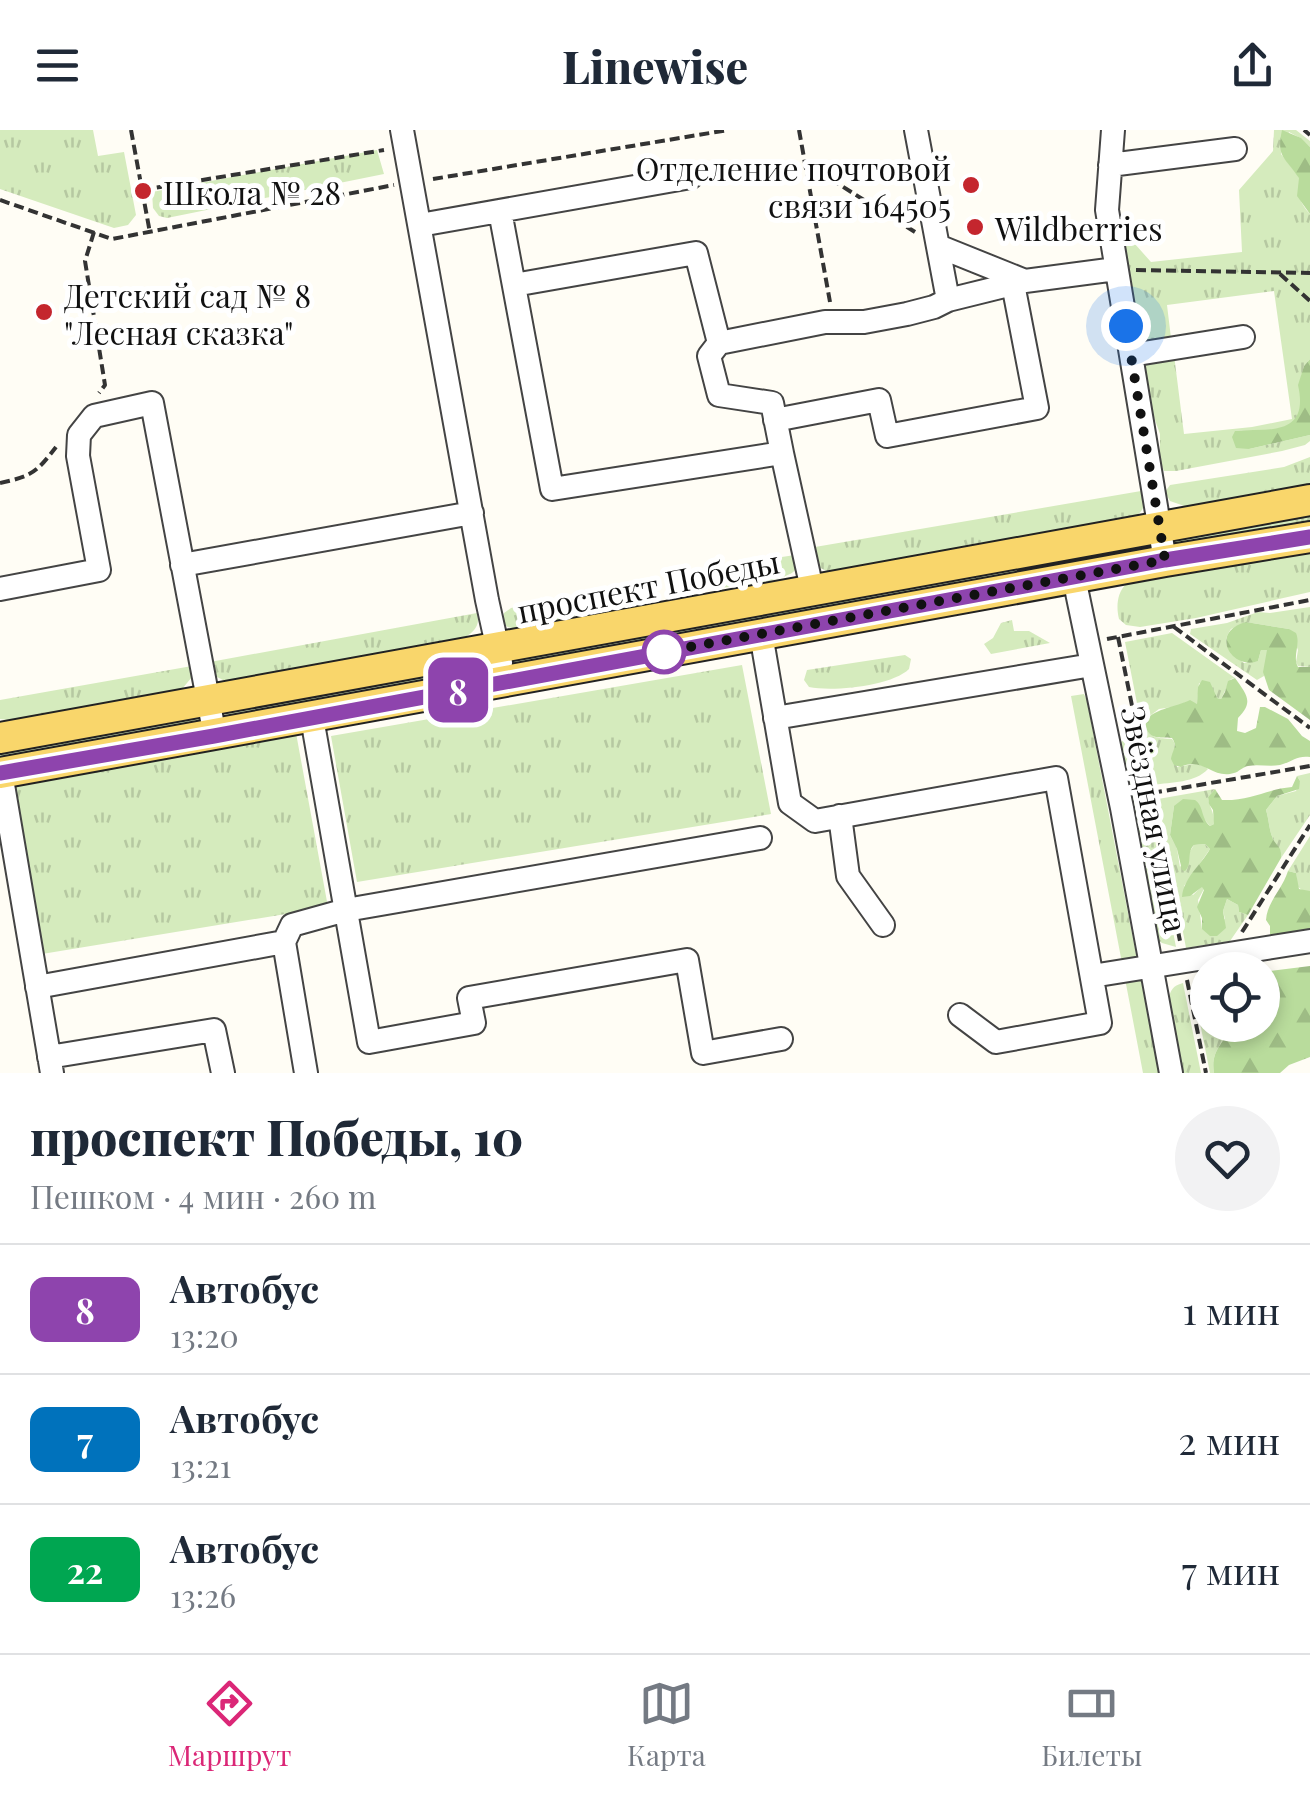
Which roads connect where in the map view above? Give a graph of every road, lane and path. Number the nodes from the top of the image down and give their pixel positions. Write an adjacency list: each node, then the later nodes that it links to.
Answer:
1 (131, 130): 14 (path)
2 (728, 130): 13 (path)
3 (799, 130): 10 (path)
4 (916, 130): 20 (street)
5 (1113, 130): 11 (street)
6 (1304, 130): 7 (path)
7 (1310, 134)
8 (404, 138): 13 (street); 14 (path)
9 (1235, 149): 11 (street)
10 (805, 163): 20 (path); 28 (path)
11 (1110, 164): 21 (street)
12 (691, 177): 16 (street)
13 (412, 182): 17 (street); 19 (path)
14 (142, 190): 19 (path)
15 (0, 200): 18 (path)
16 (500, 211): 17 (street); 25 (street)
17 (420, 225): 38 (street)
18 (94, 232): 19 (path); 32 (path)
19 (150, 233)
20 (938, 246): 24 (street); 26 (street)
21 (1116, 269): 22 (path); 24 (street); 31 (street)
22 (1280, 274): 23 (path); 27 (path)
23 (1310, 274)
24 (1019, 283): 26 (street); 33 (street)
25 (514, 286): 30 (street); 35 (street)
26 (948, 300): 28 (street)
27 (1310, 302)
28 (834, 322): 30 (street)
29 (1243, 337): 31 (street)
30 (719, 343): 33 (street)
31 (1130, 355): 39 (street)
32 (95, 398)
33 (775, 420): 35 (street)
34 (64, 438): 36 (path)
35 (782, 453): 45 (street)
36 (0, 483)
37 (1310, 500): 39 (main road, проспект Победы)
38 (472, 512): 42 (street); 50 (street)
39 (1159, 527): 41 (street); 45 (main road, проспект Победы)
40 (1310, 537): 41 (main road, проспект Победы)
41 (1165, 560): 43 (main road, проспект Победы)
42 (182, 565): 44 (street); 53 (street)
43 (1074, 578): 48 (main road, проспект Победы); 51 (street, Звёздная улица)
44 (0, 589)
45 (812, 589): 50 (main road, проспект Победы)
46 (1310, 600): 47 (path)
47 (1174, 626): 49 (path); 56 (path)
48 (761, 634): 52 (main road, проспект Победы); 55 (street)
49 (1118, 637): 51 (path); 61 (path)
50 (498, 649): 52 (street); 53 (main road, проспект Победы)
51 (1090, 654): 55 (street); 73 (street, Звёздная улица)
52 (504, 682): 54 (main road, проспект Победы)
53 (208, 701): 57 (street); 58 (main road, проспект Победы)
54 (312, 718): 57 (main road, проспект Победы); 65 (street)
55 (775, 718): 62 (street)
56 (1310, 728)
57 (214, 736): 60 (main road, проспект Победы)
58 (0, 738)
59 (1310, 766): 61 (path)
60 (0, 773): 75 (street)
61 (1151, 794): 72 (path)
62 (840, 816): 66 (street); 74 (street)
63 (1310, 825): 69 (path)
64 (760, 838): 65 (street)
65 (346, 910): 68 (street); 77 (street)
66 (883, 925)
67 (1310, 941): 70 (street)
68 (284, 942): 75 (street); 80 (street)
69 (1230, 952)
70 (1236, 952)
71 (1190, 959): 72 (street)
72 (1184, 960): 73 (street); 82 (path)
73 (1152, 966): 74 (street); 81 (street, Звёздная улица)
74 (1092, 976): 76 (street)
75 (37, 987): 78 (street)
76 (960, 1015)
77 (781, 1039)
78 (50, 1065): 79 (street)
79 (223, 1073)
80 (306, 1073)
81 (1172, 1073)
82 (1206, 1073)

